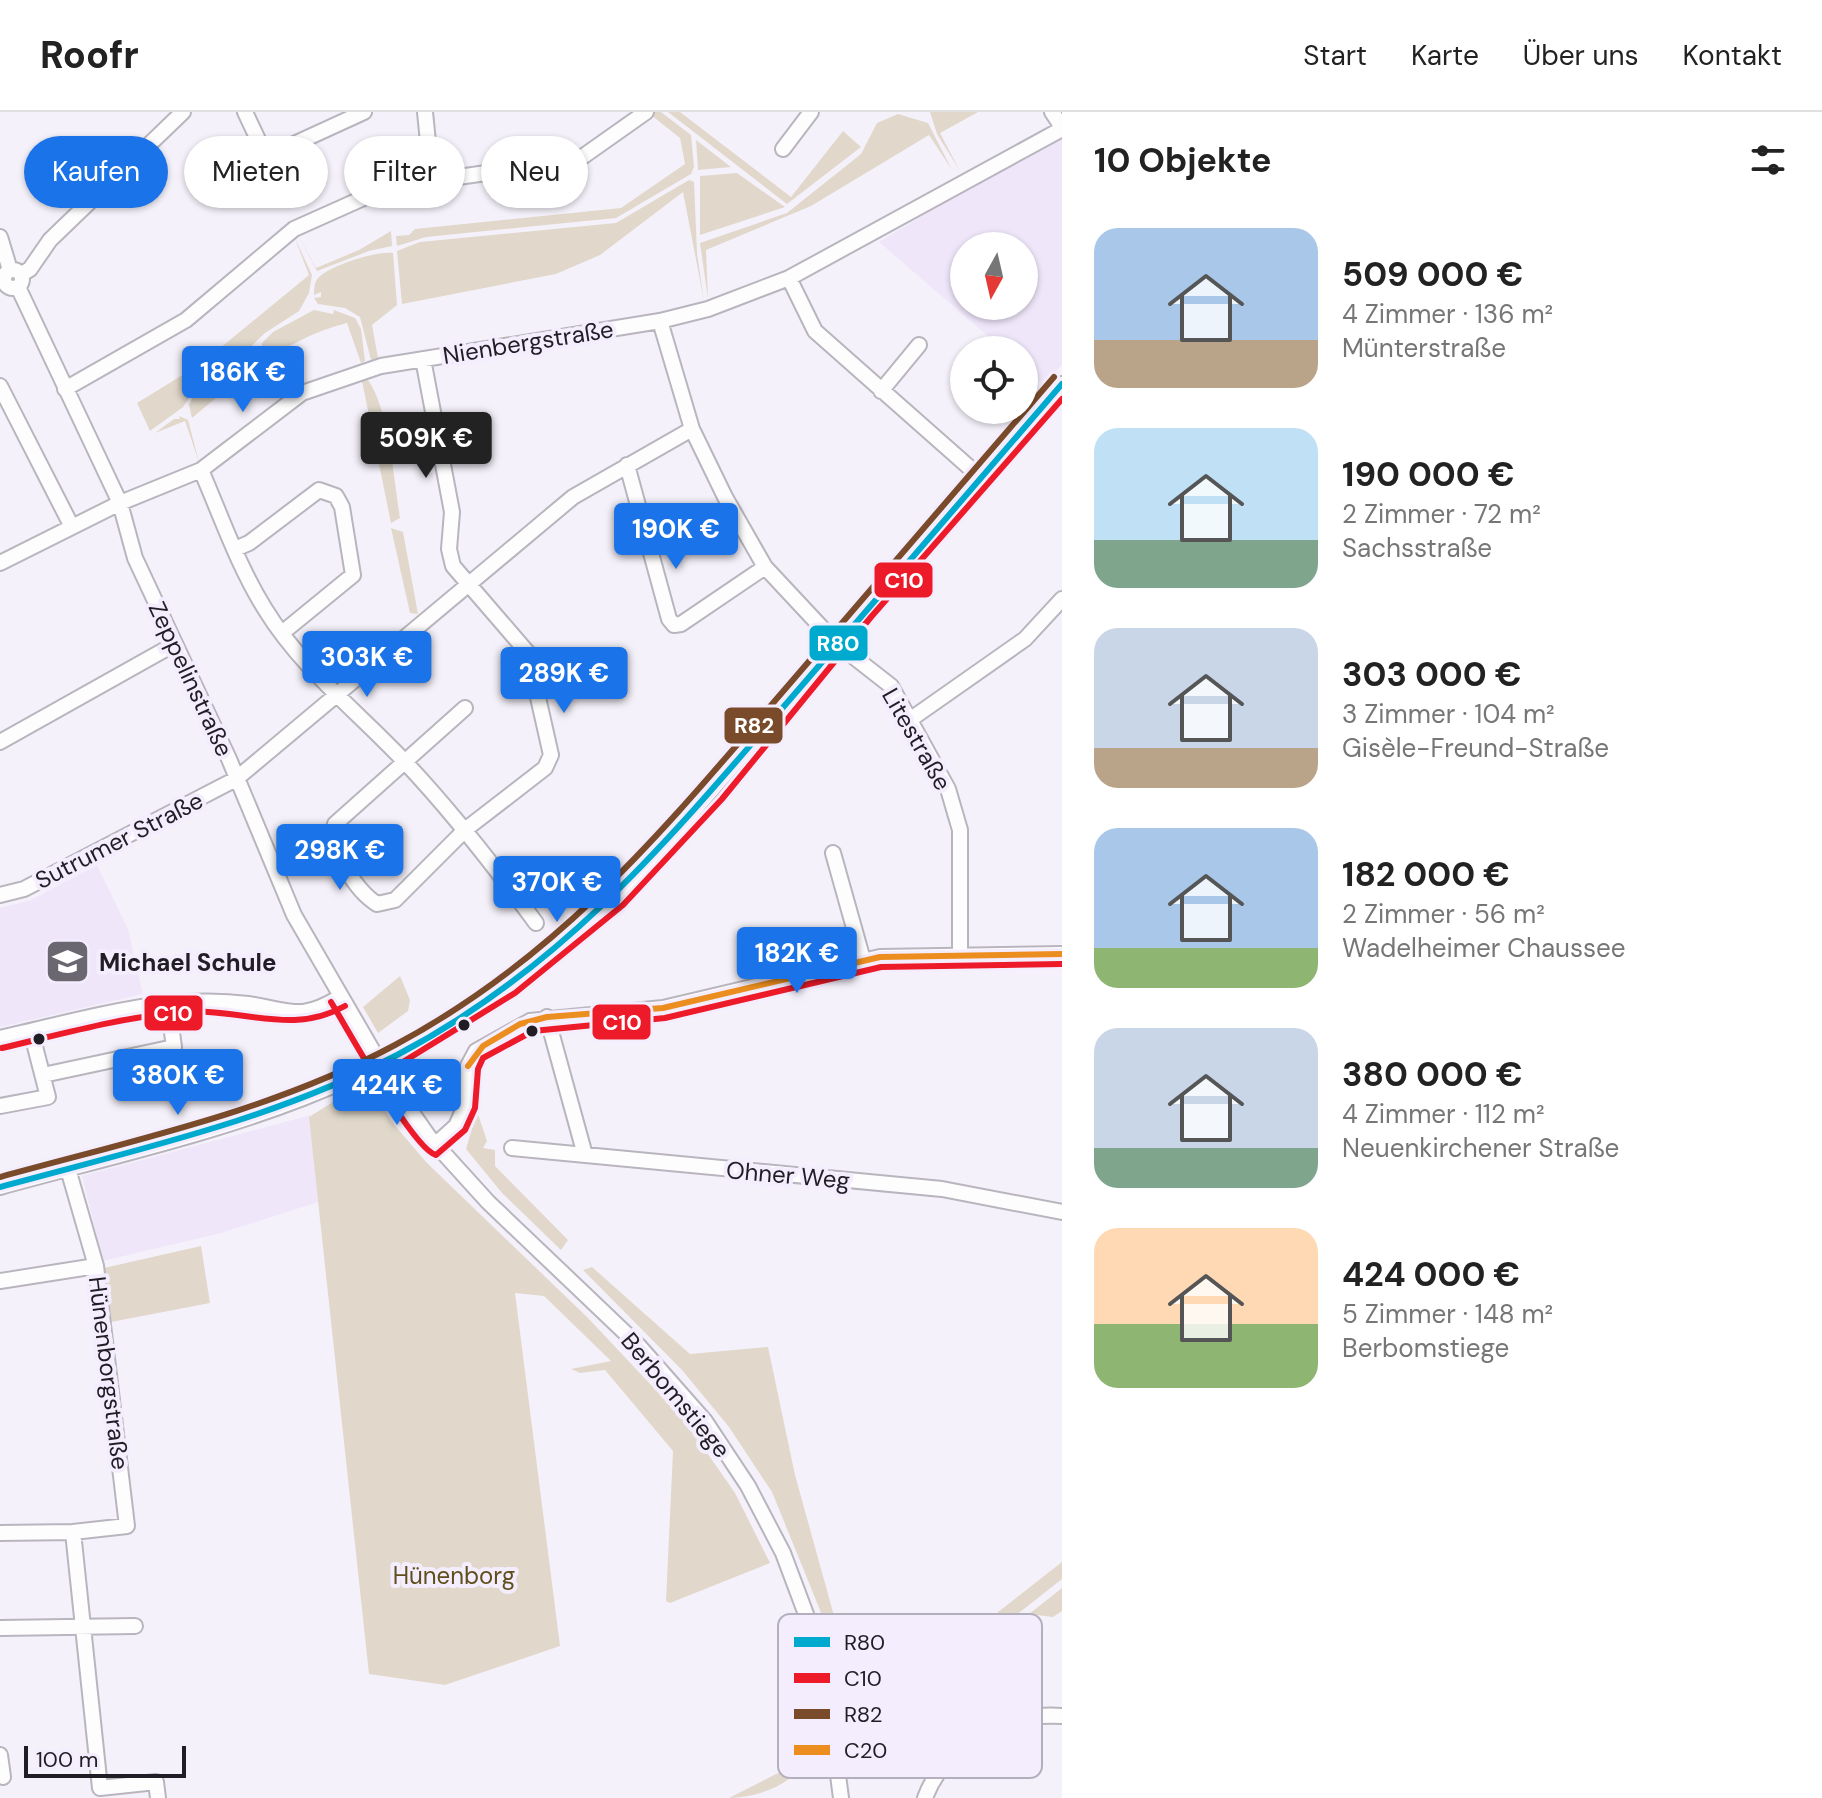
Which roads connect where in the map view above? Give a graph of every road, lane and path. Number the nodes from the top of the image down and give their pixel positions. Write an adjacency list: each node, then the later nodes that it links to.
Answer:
1 (183, 112): 15 (street)
2 (245, 112): 3 (street)
3 (364, 112)
4 (425, 112): 9 (street)
5 (646, 112): 11 (street)
6 (811, 112): 10 (street)
7 (1052, 112): 8 (street)
8 (1062, 128): 14 (street, Nienbergstraße)
9 (427, 136)
10 (783, 149)
11 (465, 177)
12 (344, 207): 21 (street)
13 (0, 237): 15 (street, Zeppelinstraße)
14 (789, 278): 16 (street, Nienbergstraße); 22 (street)
15 (11, 280): 21 (street, Zeppelinstraße)
16 (660, 321): 18 (street, Nienbergstraße); 23 (street, Litestraße)
17 (919, 345): 22 (street)
18 (423, 359): 25 (street, Nienbergstraße); 32 (street)
19 (1062, 384): 26 (street)
20 (0, 386): 28 (street)
21 (65, 389): 27 (street, Zeppelinstraße)
22 (881, 391): 26 (street)
23 (692, 429): 24 (street, Sutrumer Straße); 31 (street, Litestraße)
24 (627, 465): 31 (street); 32 (street, Sutrumer Straße)
25 (201, 470): 27 (street, Nienbergstraße); 29 (street)
26 (979, 476): 35 (street)
27 (120, 503): 28 (street, Nienbergstraße); 36 (street, Zeppelinstraße)
28 (72, 527): 30 (street, Nienbergstraße)
29 (235, 549): 34 (street); 34 (street)
30 (0, 563)
31 (765, 567): 35 (street, Litestraße)
32 (465, 584): 37 (street, Sutrumer Straße); 43 (street)
33 (1062, 599): 39 (street)
34 (282, 633): 37 (street)
35 (836, 643): 39 (street, Litestraße); 55 (street)
36 (173, 645): 40 (street); 42 (street, Zeppelinstraße)
37 (337, 696): 41 (street); 42 (street, Sutrumer Straße)
38 (465, 708): 41 (street)
39 (911, 719): 47 (street, Litestraße)
40 (0, 742)
41 (403, 760): 43 (street); 43 (street)
42 (236, 779): 45 (street, Sutrumer Straße); 50 (street, Zeppelinstraße)
43 (466, 829): 46 (street)
44 (833, 853): 49 (street)
45 (0, 895)
46 (536, 923)
47 (960, 954): 48 (street); 49 (street)
48 (1062, 954)
49 (863, 960): 52 (street)
50 (340, 997): 51 (street); 55 (street, Zeppelinstraße)
51 (168, 1003): 53 (street); 56 (street)
52 (547, 1017): 58 (street); 60 (street)
53 (31, 1031): 54 (street); 56 (street)
54 (0, 1038)
55 (380, 1064): 58 (street, Berbomstiege); 61 (street)
56 (43, 1075): 57 (street)
57 (0, 1106)
58 (435, 1145): 68 (street, Berbomstiege)
59 (512, 1148): 60 (street, Ohner Weg)
60 (585, 1155): 63 (street, Ohner Weg)
61 (68, 1169): 62 (street); 64 (street, Hünenborgstraße)
62 (0, 1187)
63 (1062, 1212)
64 (96, 1266): 65 (street); 66 (street, Hünenborgstraße)
65 (0, 1281)
66 (73, 1532): 67 (street, Hünenborgstraße); 70 (street)
67 (0, 1533)
68 (806, 1614)
69 (135, 1626): 70 (street)
70 (83, 1627): 71 (street); 76 (street)
71 (0, 1628)
72 (0, 1755): 73 (street)
73 (3, 1777)
74 (838, 1778): 77 (street, Berbomstiege)
75 (932, 1778): 78 (street)
76 (158, 1798)
77 (841, 1798)
78 (925, 1798)

